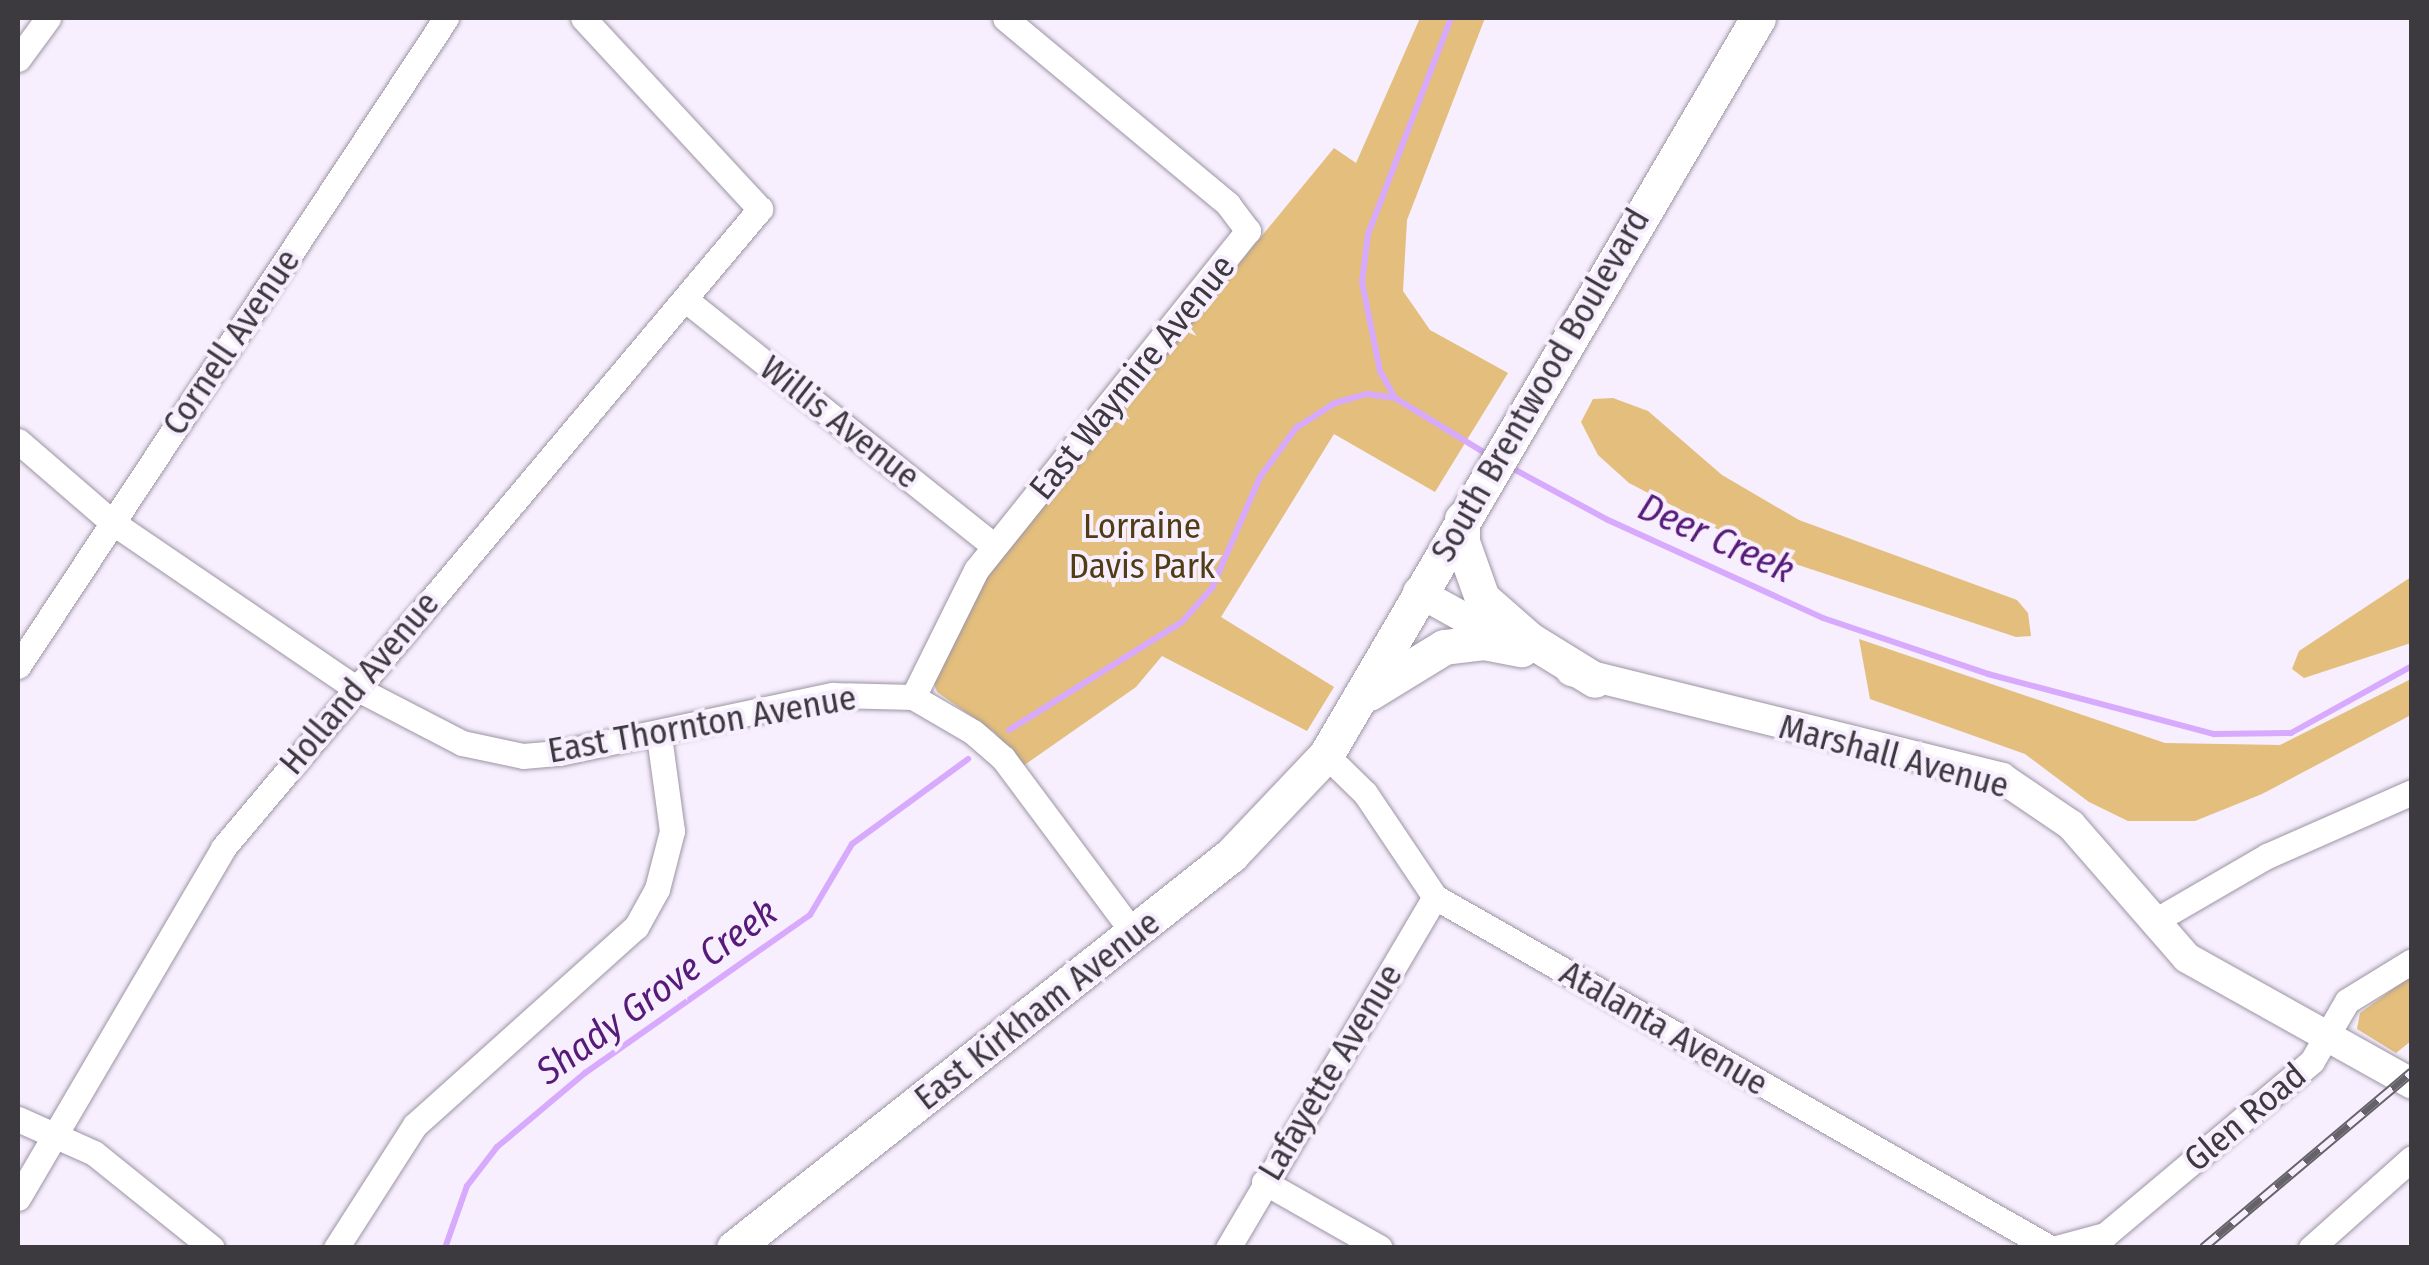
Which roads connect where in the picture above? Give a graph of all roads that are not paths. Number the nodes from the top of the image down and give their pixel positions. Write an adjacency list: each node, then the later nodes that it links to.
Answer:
1 (48, 18): 6 (street)
2 (446, 18): 10 (street, Cornell Avenue)
3 (583, 18): 7 (street, Holland Avenue)
4 (1005, 18): 11 (street, East Waymire Avenue)
5 (1758, 18): 9 (main road, South Brentwood Boulevard)
6 (18, 59)
7 (686, 300): 11 (street, Willis Avenue); 16 (street, Holland Avenue)
8 (18, 442): 10 (street, East Thornton Avenue)
9 (1470, 506): 12 (main road, South Brentwood Boulevard); 15 (main road)
10 (112, 522): 14 (street, Cornell Avenue); 16 (street, East Thornton Avenue)
11 (994, 546): 17 (street, East Waymire Avenue)
12 (1418, 592): 13 (street, Marshall Avenue); 18 (main road, South Brentwood Boulevard)
13 (1521, 649): 15 (street, Marshall Avenue); 18 (main road)
14 (18, 666)
15 (1596, 680): 23 (street, Marshall Avenue)
16 (354, 687): 19 (street, East Thornton Avenue); 29 (street, Holland Avenue)
17 (914, 697): 19 (street, East Thornton Avenue); 24 (street, East Thornton Avenue)
18 (1360, 699): 20 (main road, South Brentwood Boulevard)
19 (659, 736): 34 (street)
20 (1326, 755): 22 (street, Atalanta Avenue); 24 (main road, East Kirkham Avenue)
21 (2412, 792): 23 (street)
22 (1435, 897): 31 (street, Lafayette Avenue); 38 (street, Atalanta Avenue)
23 (2152, 922): 26 (street, Marshall Avenue)
24 (1134, 934): 35 (main road, East Kirkham Avenue)
25 (2412, 961): 26 (street, Glen Road)
26 (2328, 1037): 27 (street, Marshall Avenue); 38 (street, Glen Road)
27 (2412, 1084)
28 (18, 1120): 29 (street)
29 (56, 1132): 32 (street, Holland Avenue); 33 (street)
30 (2412, 1158): 39 (street)
31 (1264, 1182): 36 (street, Lafayette Avenue); 37 (street)
32 (18, 1198)
33 (212, 1248)
34 (336, 1248)
35 (734, 1248)
36 (1228, 1248)
37 (1380, 1248)
38 (2053, 1248)
39 (2311, 1248)

